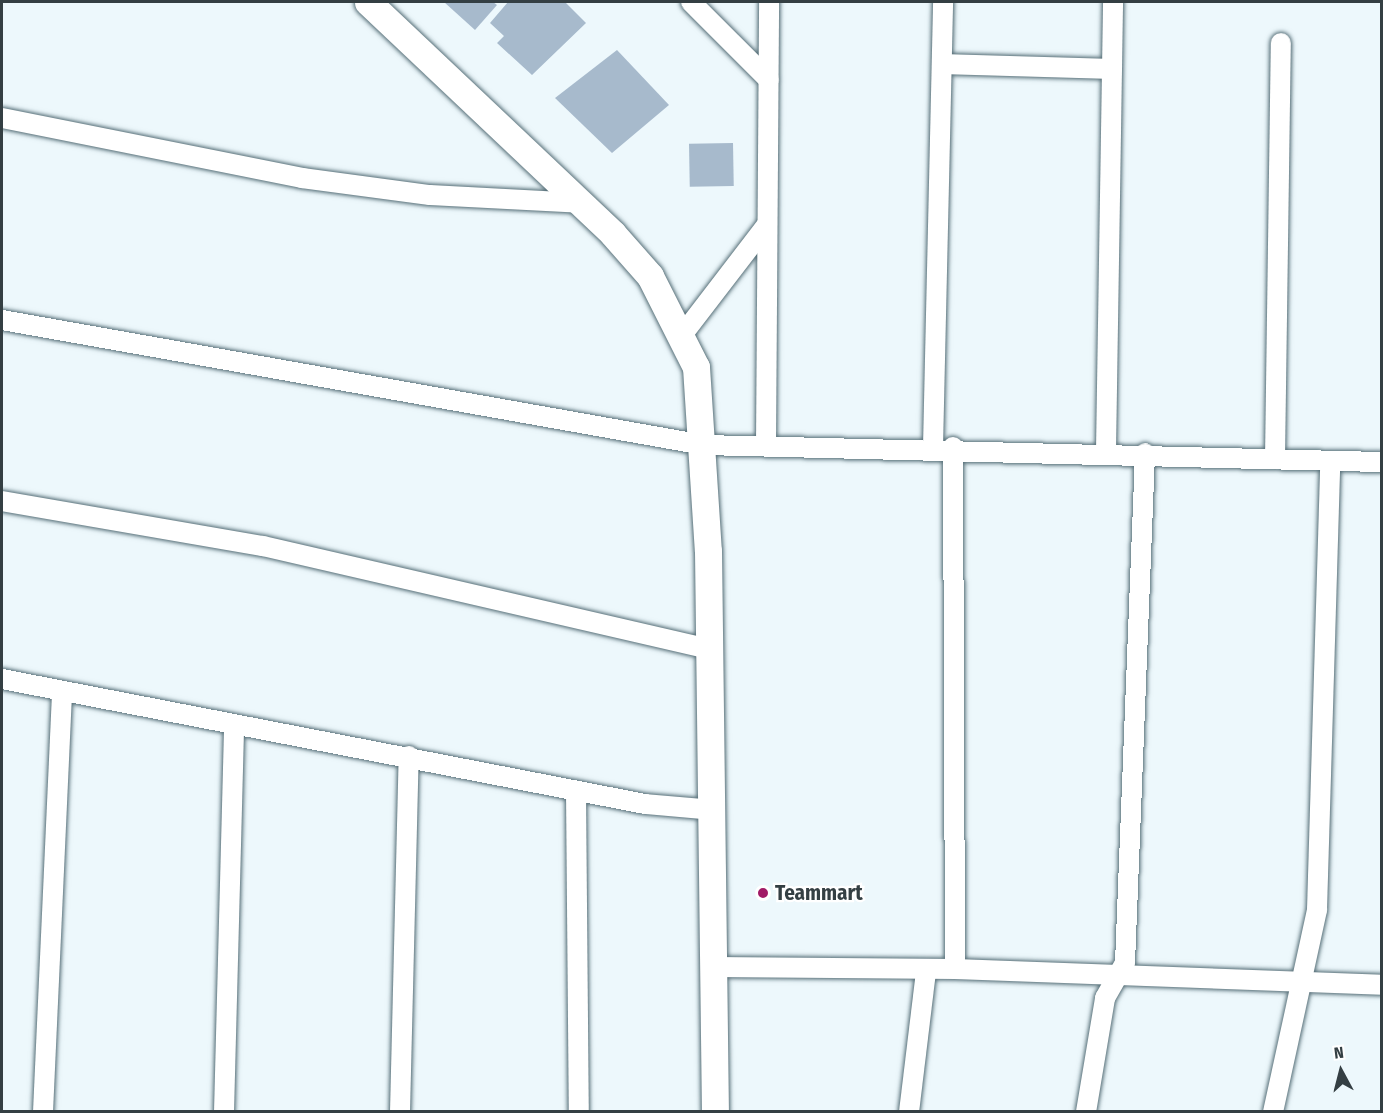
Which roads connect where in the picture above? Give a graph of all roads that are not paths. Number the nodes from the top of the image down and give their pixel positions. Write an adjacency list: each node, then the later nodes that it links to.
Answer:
1 (368, 2): 11 (street)
2 (691, 2): 9 (street)
3 (770, 2): 9 (street)
4 (943, 2): 7 (street)
5 (1113, 2): 8 (street)
6 (1281, 43): 21 (street)
7 (942, 64): 8 (street); 17 (street)
8 (1112, 69): 19 (street)
9 (769, 80): 12 (street)
10 (2, 118): 11 (street)
11 (585, 203): 14 (street)
12 (766, 226): 14 (street); 16 (street)
13 (2, 320): 15 (street)
14 (683, 334): 15 (street)
15 (704, 445): 16 (street); 25 (street)
16 (766, 445): 17 (street)
17 (933, 447): 18 (street)
18 (953, 447): 19 (street); 33 (street)
19 (1106, 451): 20 (street)
20 (1145, 453): 21 (street); 35 (street)
21 (1275, 459): 22 (street)
22 (1330, 462): 23 (street); 36 (street)
23 (1382, 462)
24 (2, 501): 25 (street)
25 (710, 649): 31 (street)
26 (2, 680): 27 (street)
27 (62, 692): 28 (street); 38 (street)
28 (234, 725): 29 (street); 39 (street)
29 (409, 756): 30 (street); 40 (street)
30 (576, 790): 31 (street); 41 (street)
31 (714, 810): 32 (street)
32 (713, 967): 34 (street); 42 (street)
33 (955, 969): 34 (street); 35 (street)
34 (926, 971): 43 (street)
35 (1117, 976): 36 (street); 44 (street)
36 (1301, 981): 37 (street); 45 (street)
37 (1382, 985)
38 (43, 1112)
39 (224, 1112)
40 (400, 1112)
41 (579, 1112)
42 (715, 1112)
43 (909, 1112)
44 (1086, 1112)
45 (1273, 1112)

